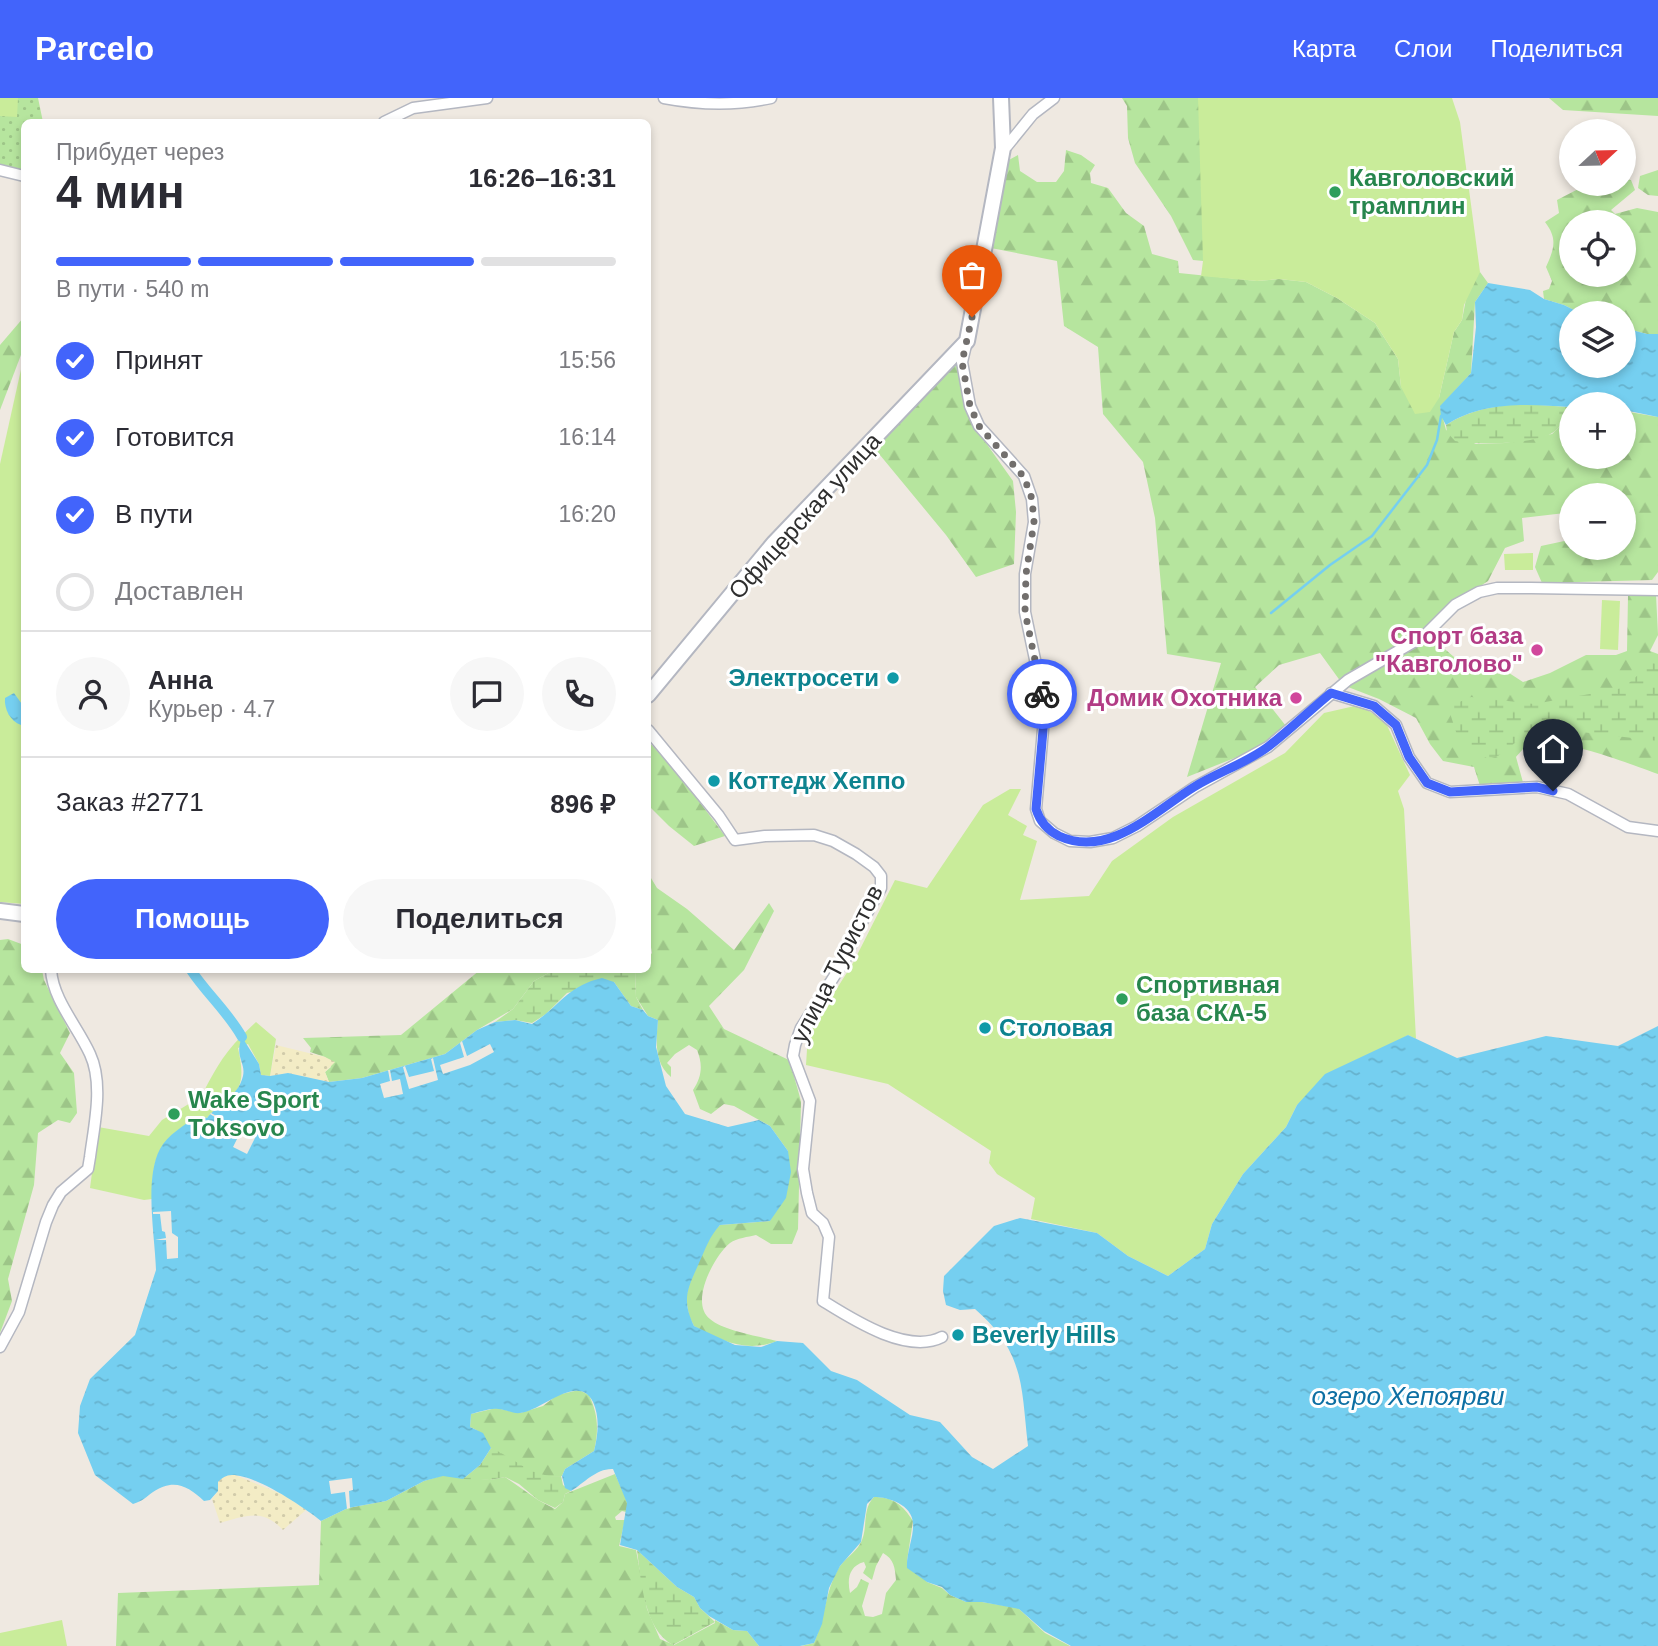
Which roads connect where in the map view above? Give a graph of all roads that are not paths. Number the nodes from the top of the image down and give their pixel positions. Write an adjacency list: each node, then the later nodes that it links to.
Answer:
1 (487, 98): 6 (street)
2 (664, 98): 3 (street)
3 (771, 98)
4 (1001, 98): 7 (street)
5 (1054, 98): 7 (street)
6 (390, 119)
7 (1003, 148): 10 (street)
8 (0, 170): 9 (street)
9 (21, 175)
10 (967, 341): 12 (street, Офицерская улица); 13 (street)
11 (1658, 590): 13 (street)
12 (651, 691)
13 (1331, 693): 15 (street)
14 (651, 734): 19 (street, улица Туристов)
15 (1658, 831)
16 (0, 911): 17 (street)
17 (21, 914)
18 (52, 973): 20 (street)
19 (942, 1338)
20 (0, 1347)

